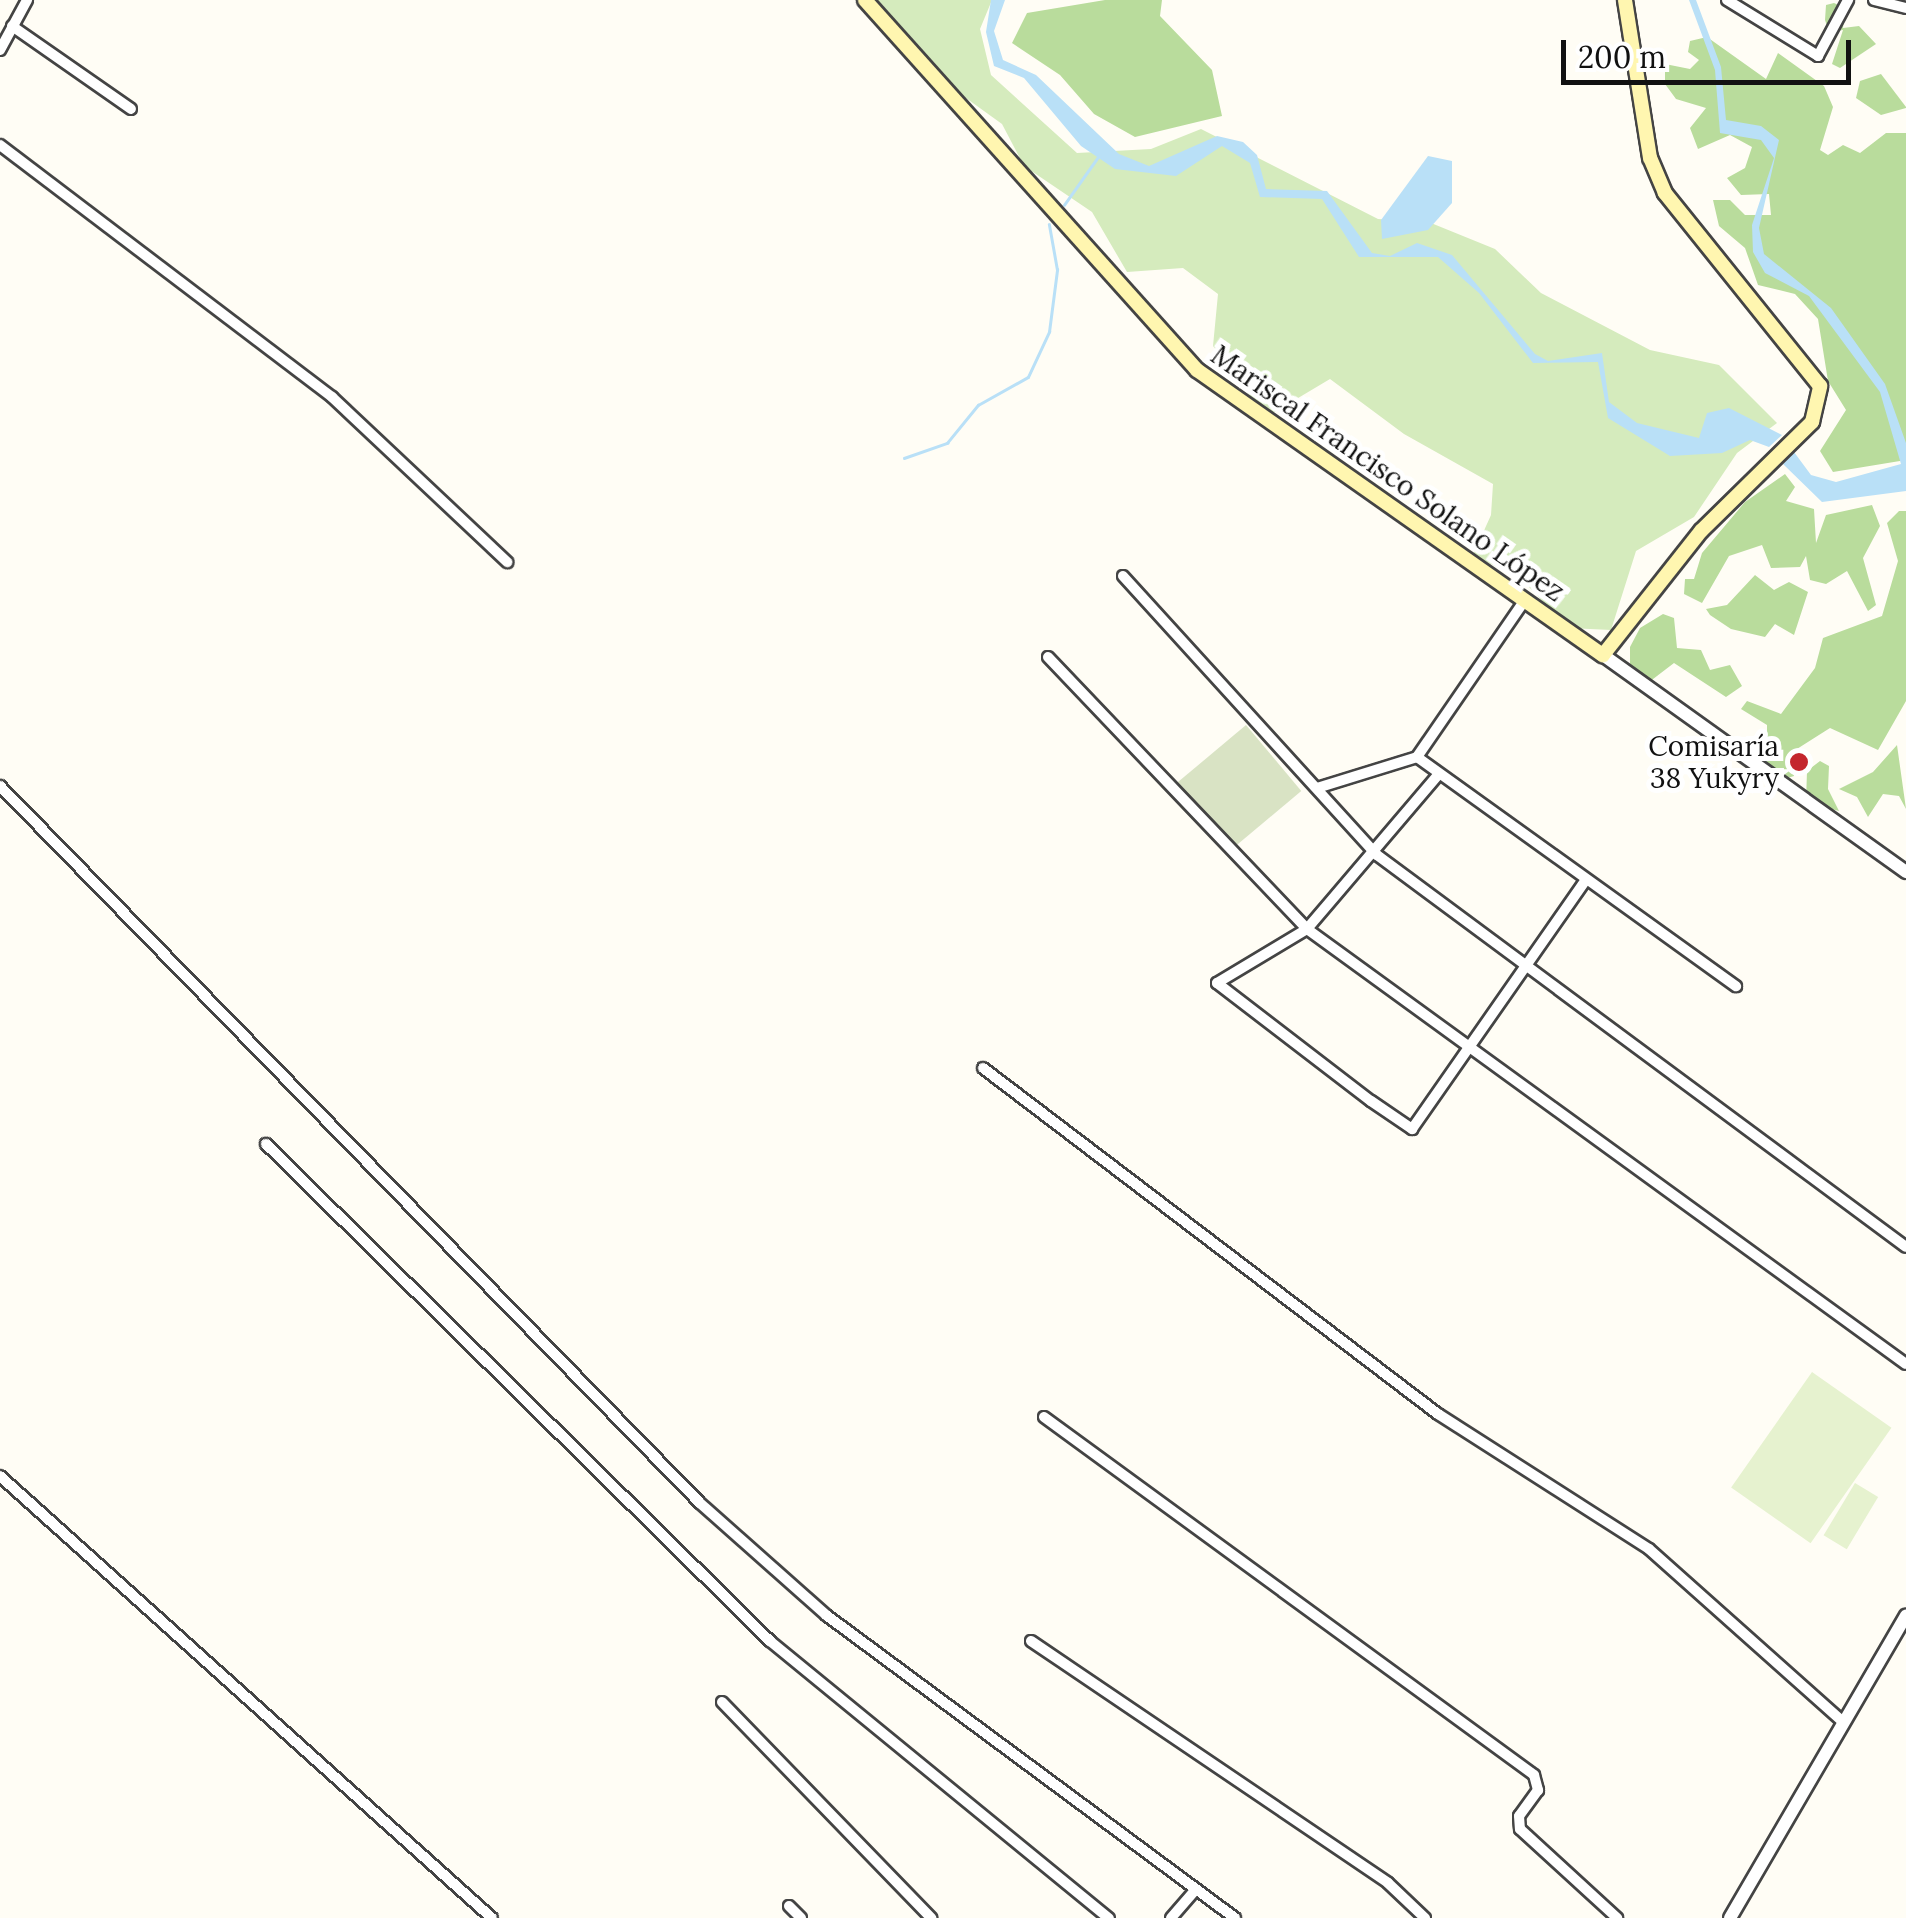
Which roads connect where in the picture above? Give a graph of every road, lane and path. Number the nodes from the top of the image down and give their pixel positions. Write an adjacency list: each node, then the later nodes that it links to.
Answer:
1 (27, 0): 8 (street)
2 (864, 0): 14 (main road, Mariscal Francisco Solano López)
3 (1626, 0): 15 (main road)
4 (1727, 0): 5 (street)
5 (1848, 0)
6 (1874, 0): 7 (street)
7 (1906, 8)
8 (12, 26): 9 (street); 10 (street)
9 (0, 50)
10 (132, 109)
11 (0, 145): 12 (street)
12 (507, 562)
13 (1124, 576): 20 (street)
14 (1524, 600): 15 (main road, Mariscal Francisco Solano López); 17 (street)
15 (1604, 655): 22 (street, Mariscal Francisco Solano López)
16 (1048, 657): 24 (street)
17 (1417, 758): 18 (street); 20 (street)
18 (1438, 775): 21 (street); 23 (street)
19 (0, 786): 38 (street)
20 (1317, 788): 21 (street)
21 (1377, 856): 24 (street); 25 (street)
22 (1906, 872)
23 (1585, 880): 25 (street); 26 (street)
24 (1307, 929): 27 (street); 27 (street)
25 (1524, 968): 27 (street); 30 (street)
26 (1736, 986)
27 (1468, 1048): 31 (street)
28 (983, 1068): 37 (street)
29 (266, 1144): 43 (street)
30 (1906, 1247)
31 (1906, 1364)
32 (1044, 1417): 47 (street)
33 (0, 1476): 40 (street)
34 (1906, 1615): 37 (street)
35 (1031, 1641): 46 (street)
36 (722, 1702): 42 (street)
37 (1843, 1722): 48 (street)
38 (1196, 1889): 44 (street); 45 (street)
39 (790, 1906): 41 (street)
40 (492, 1918)
41 (801, 1918)
42 (930, 1918)
43 (1109, 1918)
44 (1171, 1918)
45 (1235, 1918)
46 (1425, 1918)
47 (1617, 1918)
48 (1730, 1918)

